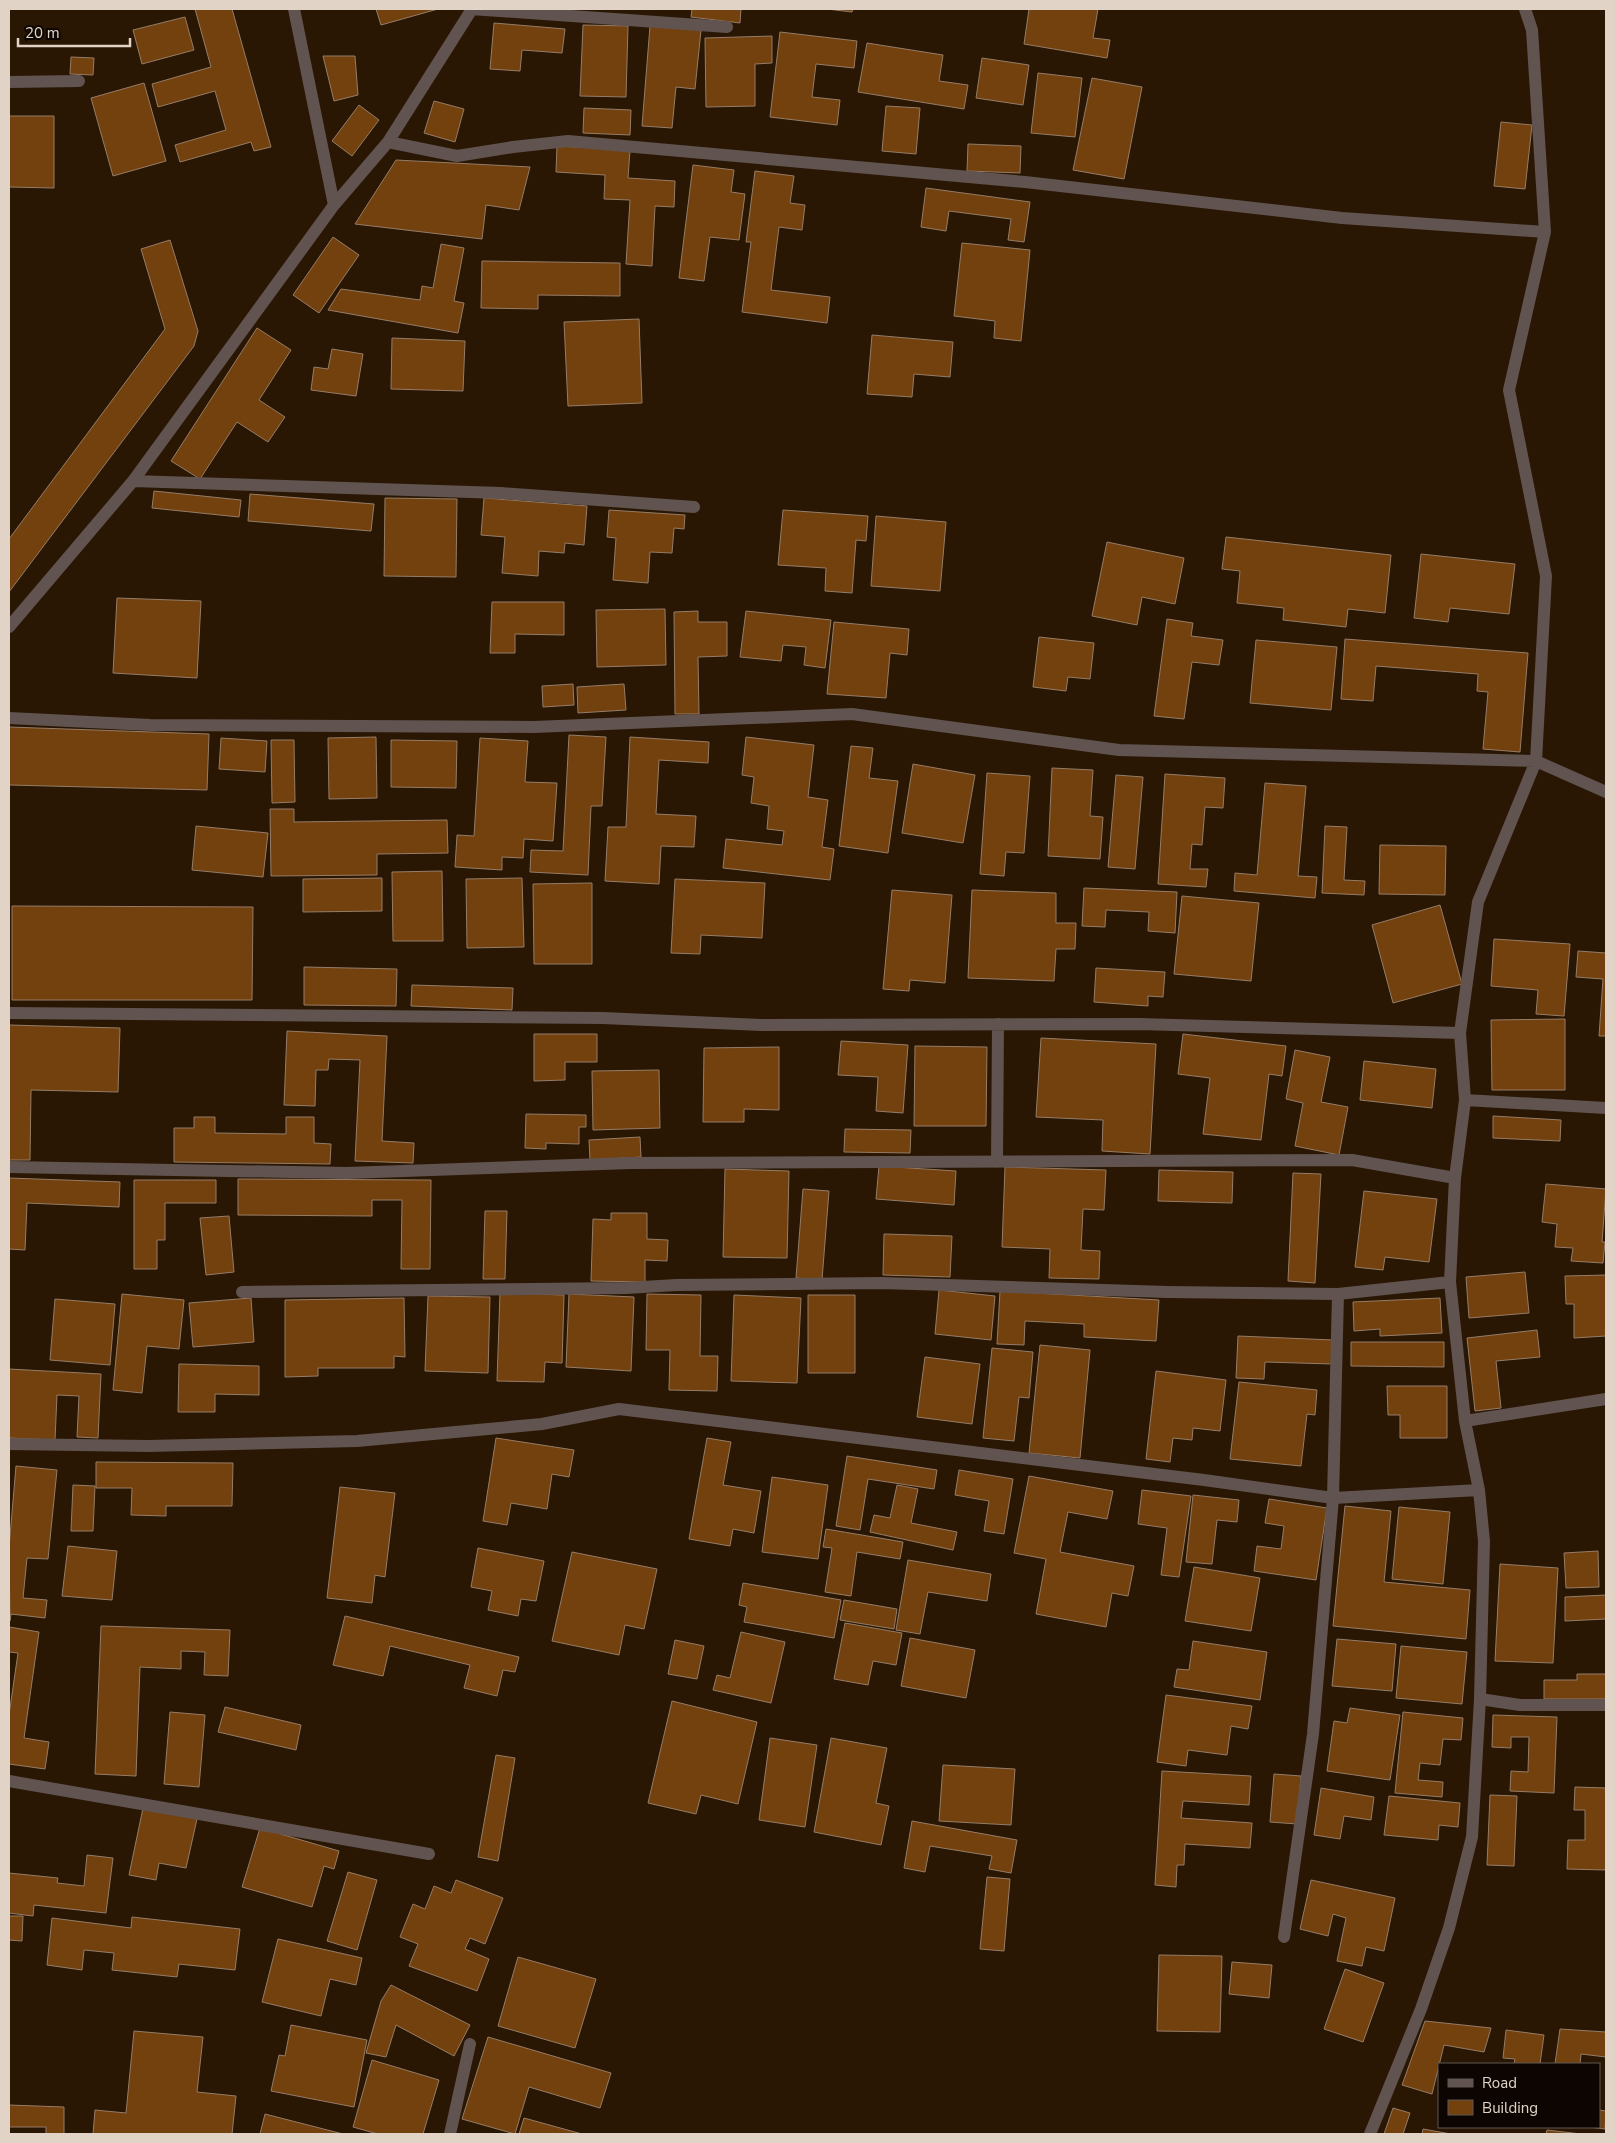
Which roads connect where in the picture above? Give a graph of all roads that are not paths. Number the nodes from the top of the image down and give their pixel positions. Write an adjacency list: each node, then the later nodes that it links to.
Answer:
1 (294, 9): 8 (street)
2 (471, 9): 4 (street); 7 (street)
3 (1525, 9): 9 (street)
4 (727, 27)
5 (79, 81): 6 (street)
6 (9, 82)
7 (388, 142): 8 (street); 9 (street)
8 (334, 205): 10 (street)
9 (1545, 232): 14 (street)
10 (133, 480): 11 (street); 12 (street)
11 (694, 507)
12 (9, 627)
13 (9, 718): 14 (street)
14 (1536, 761): 15 (street); 18 (street)
15 (1606, 792)
16 (9, 1013): 17 (street)
17 (998, 1024): 18 (street); 21 (street)
18 (1460, 1033): 19 (street)
19 (1465, 1100): 20 (street); 23 (street)
20 (1606, 1108)
21 (997, 1162): 22 (street); 23 (street)
22 (9, 1167)
23 (1455, 1178): 24 (street)
24 (1450, 1282): 26 (street); 28 (street)
25 (242, 1292): 26 (street)
26 (1338, 1294): 31 (street)
27 (1606, 1399): 28 (street)
28 (1465, 1421): 30 (street)
29 (9, 1444): 31 (street)
30 (1479, 1490): 31 (street); 32 (street)
31 (1333, 1498): 36 (street)
32 (1480, 1699): 33 (street); 39 (street)
33 (1606, 1705)
34 (9, 1781): 35 (street)
35 (429, 1854)
36 (1284, 1937)
37 (470, 2044): 38 (street)
38 (450, 2134)
39 (1370, 2134)

